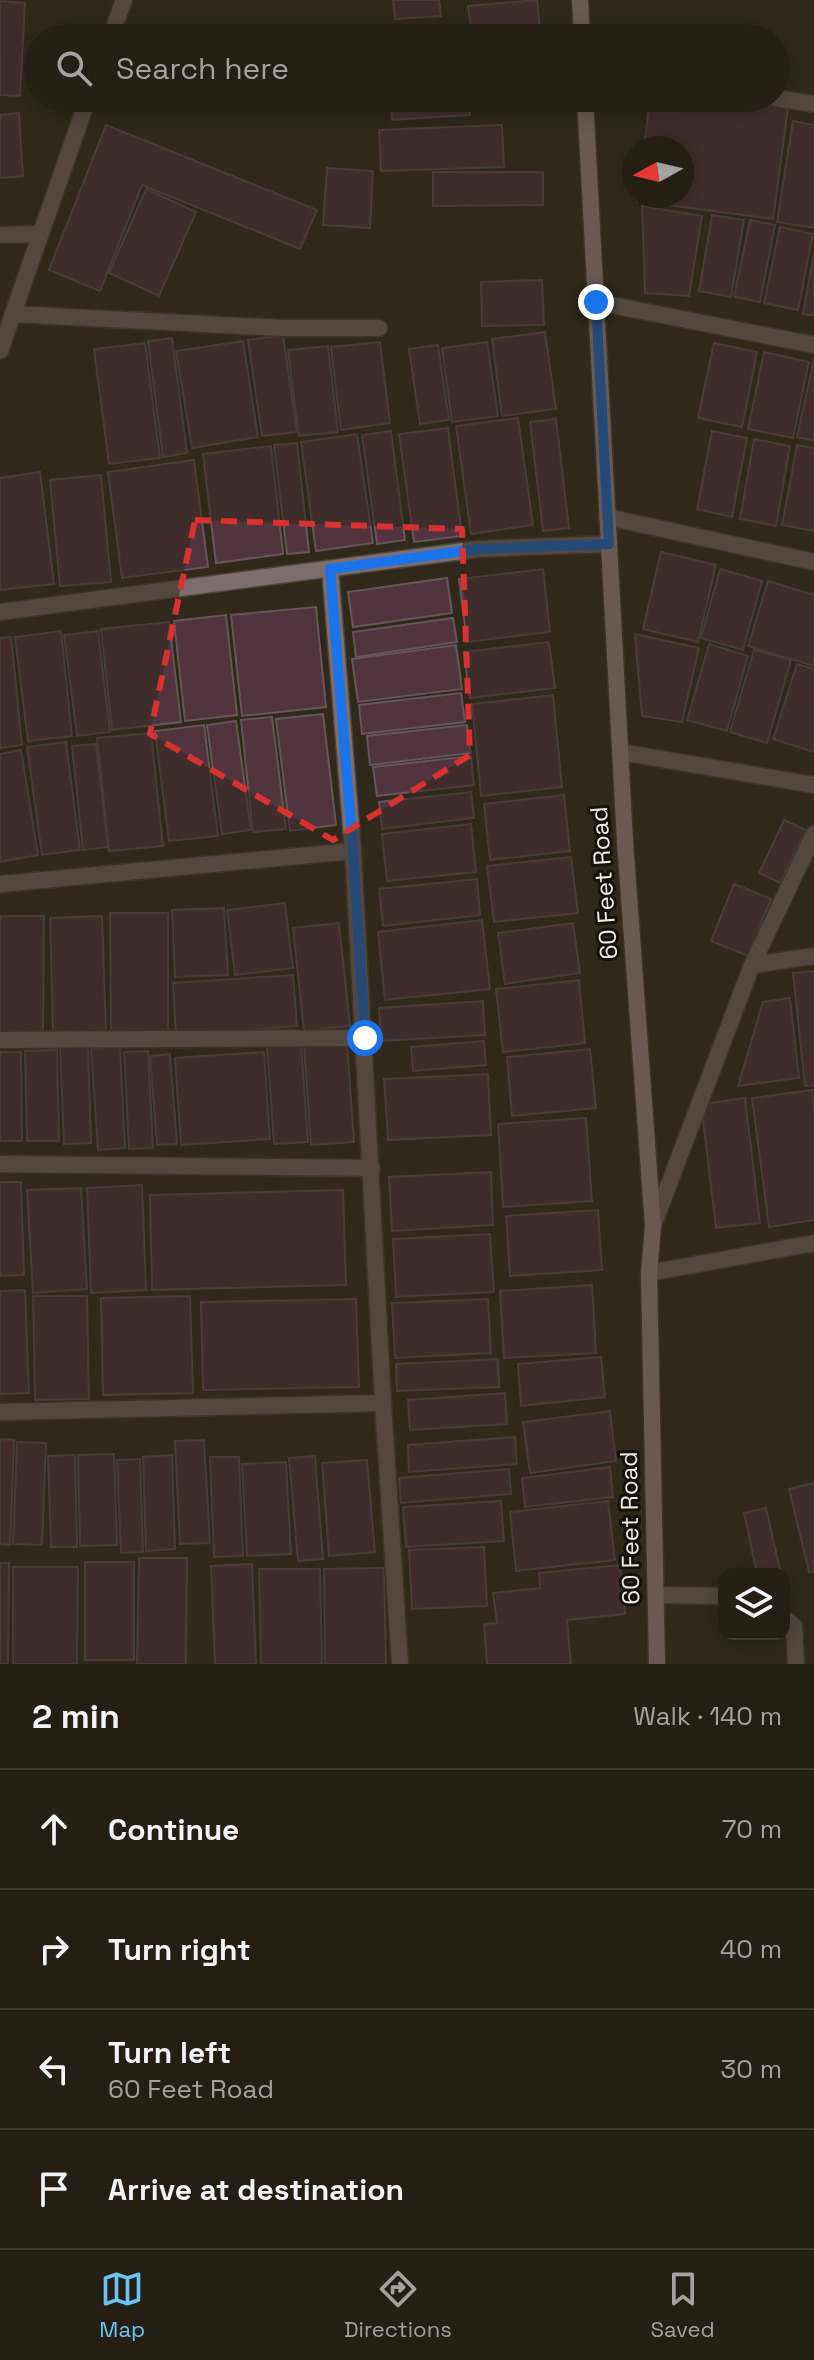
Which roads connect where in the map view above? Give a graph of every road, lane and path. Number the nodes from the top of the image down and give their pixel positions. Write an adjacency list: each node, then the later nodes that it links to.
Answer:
1 (124, 0): 3 (street)
2 (580, 0): 4 (main road)
3 (115, 24)
4 (581, 24)
5 (790, 100): 6 (street)
6 (814, 104)
7 (83, 112): 9 (street)
8 (586, 112): 11 (main road, 60 Feet Road)
9 (40, 234): 10 (street); 12 (street)
10 (0, 235)
11 (596, 302): 14 (street); 16 (main road, 60 Feet Road)
12 (13, 314): 13 (street); 15 (street)
13 (379, 328)
14 (814, 345)
15 (0, 351)
16 (607, 517): 17 (main road, 60 Feet Road); 18 (street)
17 (609, 544): 19 (street); 21 (main road, 60 Feet Road)
18 (814, 562)
19 (330, 569): 20 (street); 24 (street)
20 (0, 612)
21 (620, 752): 22 (street); 32 (main road, 60 Feet Road)
22 (814, 785)
23 (814, 834): 27 (street)
24 (353, 851): 25 (street); 28 (street)
25 (0, 884)
26 (814, 956): 27 (street)
27 (752, 965): 32 (street)
28 (365, 1038): 29 (street); 31 (street)
29 (0, 1040)
30 (0, 1164): 31 (street)
31 (372, 1168): 35 (street)
32 (653, 1226): 34 (main road, 60 Feet Road)
33 (814, 1243): 34 (street)
34 (649, 1273): 37 (main road, 60 Feet Road)
35 (383, 1403): 36 (street); 40 (street)
36 (0, 1412)
37 (656, 1595): 38 (street); 41 (main road, 60 Feet Road)
38 (718, 1596)
39 (790, 1623): 42 (street)
40 (400, 1664)
41 (657, 1664)
42 (796, 1664)

